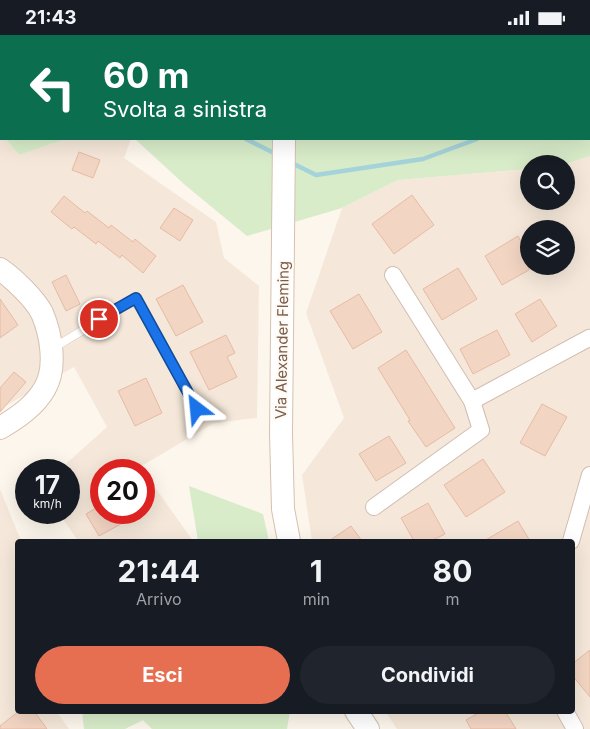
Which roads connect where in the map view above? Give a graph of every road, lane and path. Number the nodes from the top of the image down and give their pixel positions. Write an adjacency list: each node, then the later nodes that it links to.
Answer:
1 (284, 140): 11 (main road, Via Alexander Fleming)
2 (0, 269): 5 (main road)
3 (393, 275): 6 (street)
4 (590, 339): 6 (street)
5 (51, 350): 7 (lane); 8 (main road)
6 (472, 401): 10 (street)
7 (197, 409)
8 (0, 428)
9 (590, 475): 12 (street)
10 (374, 507)
11 (289, 539)
12 (573, 539)
13 (358, 714): 15 (main road)
14 (567, 714): 16 (street)
15 (368, 729)
16 (575, 729)

